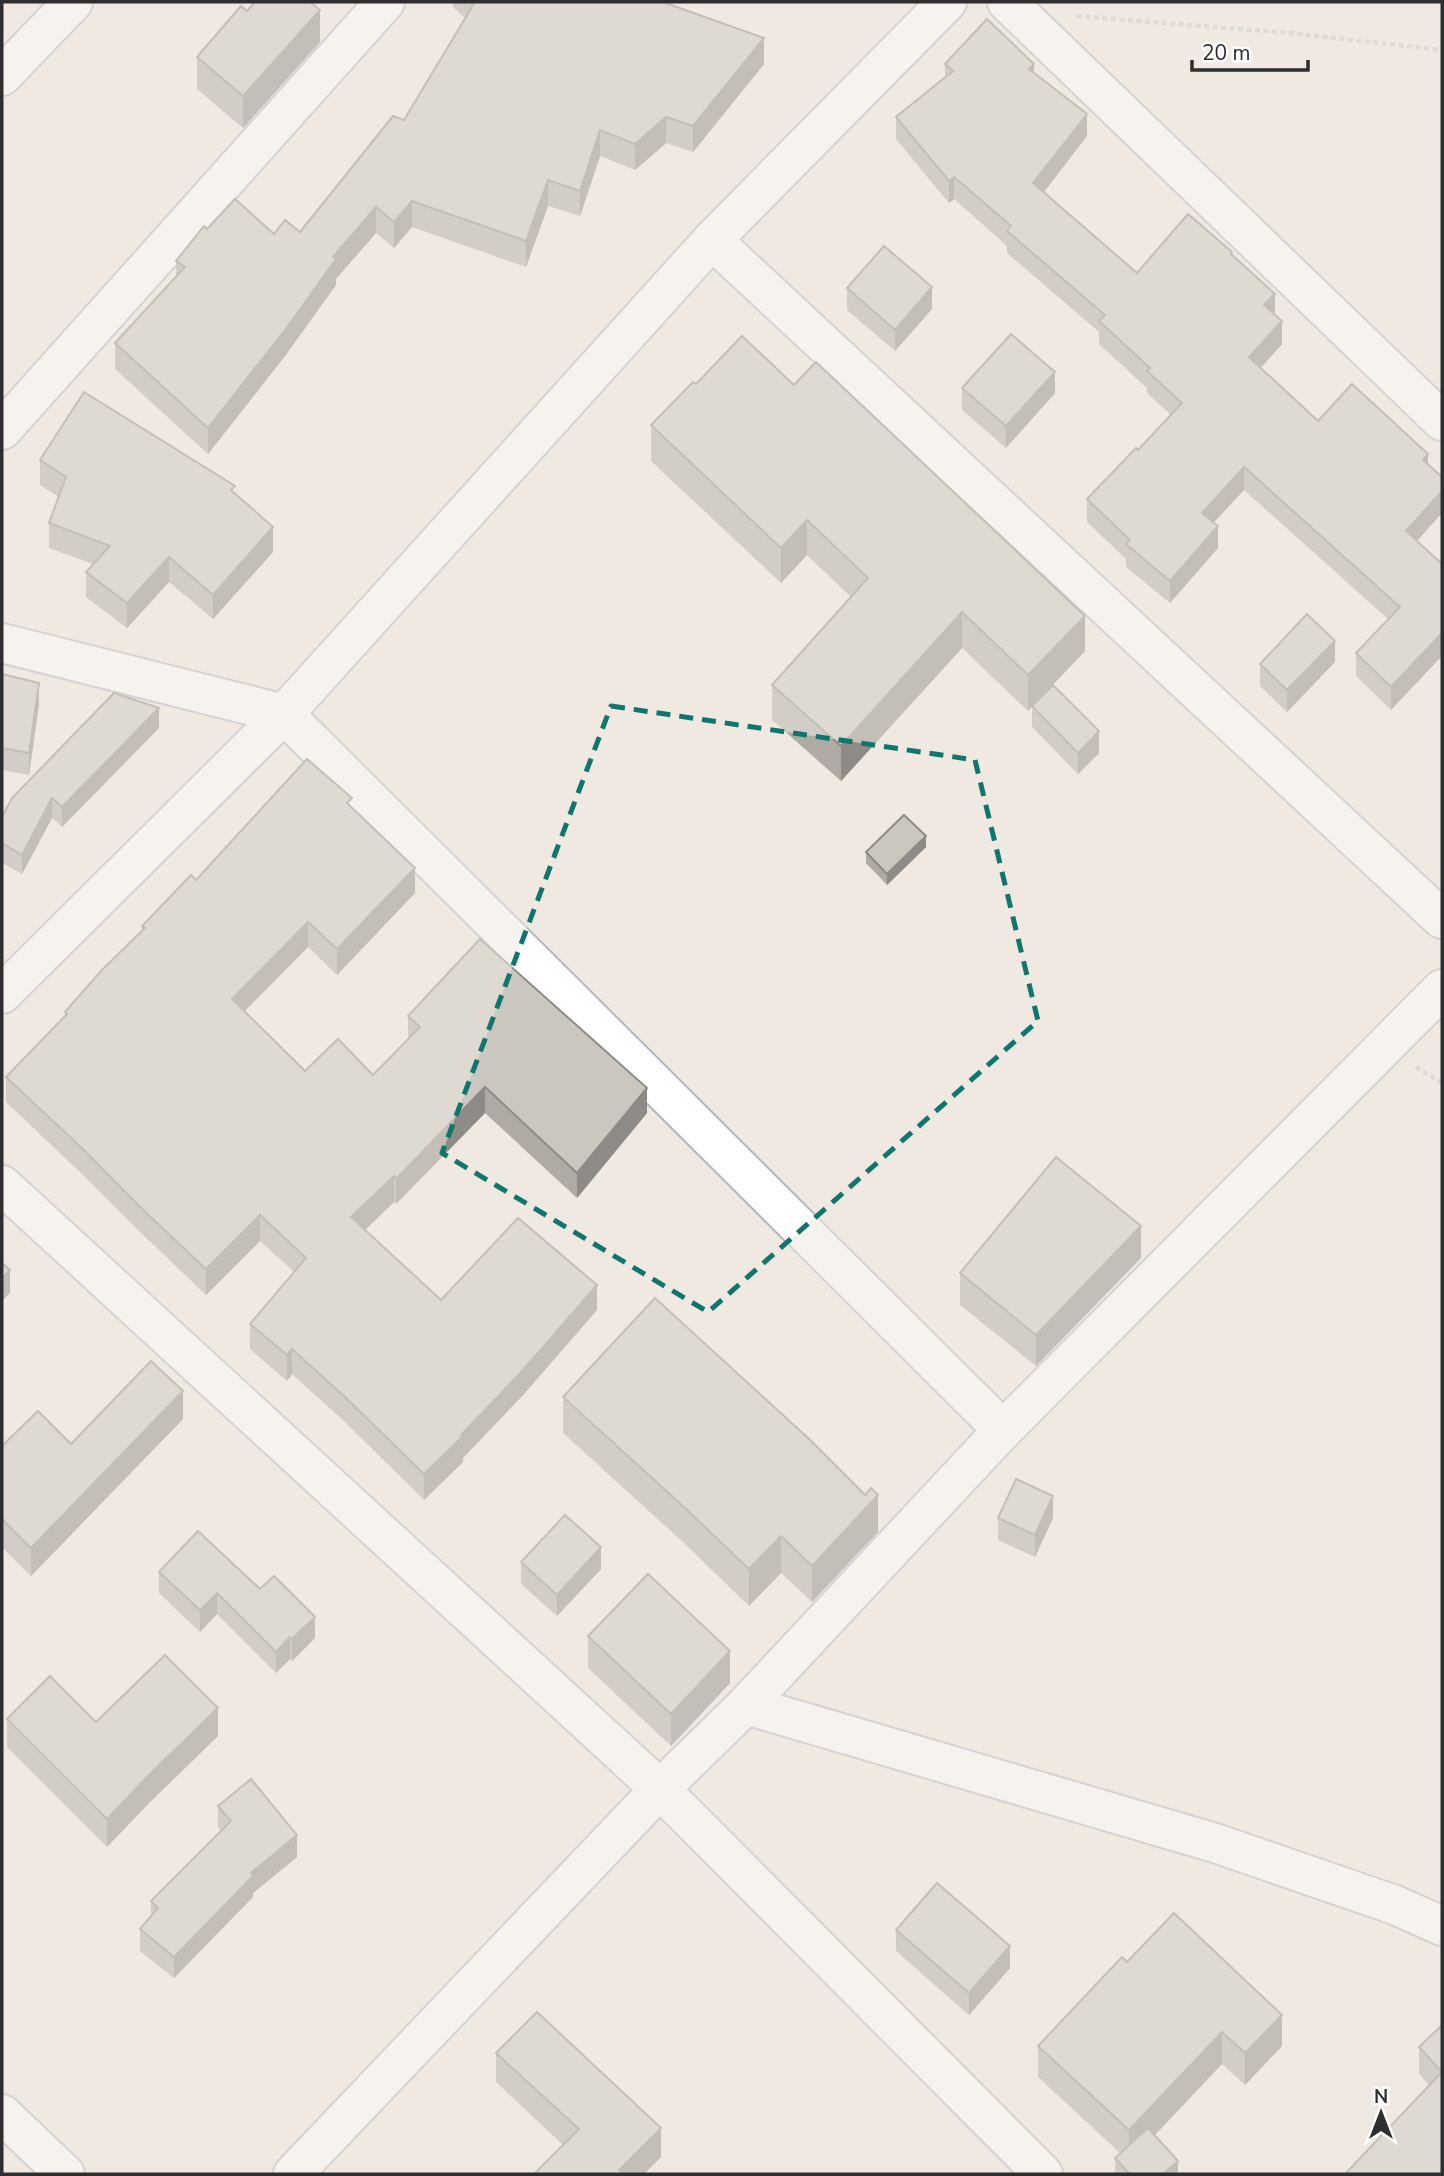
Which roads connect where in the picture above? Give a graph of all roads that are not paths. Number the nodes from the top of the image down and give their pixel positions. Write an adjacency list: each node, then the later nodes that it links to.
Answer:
1 (386, 2): 8 (street)
2 (947, 2): 6 (street)
3 (65, 4): 5 (street)
4 (1012, 6): 7 (street)
5 (2, 76)
6 (712, 240): 10 (street); 11 (street)
7 (1442, 421)
8 (2, 430)
9 (2, 643): 10 (street)
10 (284, 714): 13 (street); 15 (street)
11 (1442, 919)
12 (1442, 989): 15 (street)
13 (2, 994)
14 (2, 1185): 17 (street)
15 (1003, 1430): 16 (street)
16 (746, 1705): 17 (street); 18 (street)
17 (660, 1789): 21 (street); 22 (street)
18 (1442, 1926)
19 (2, 2114): 20 (street)
20 (65, 2174)
21 (293, 2174)
22 (1043, 2174)

